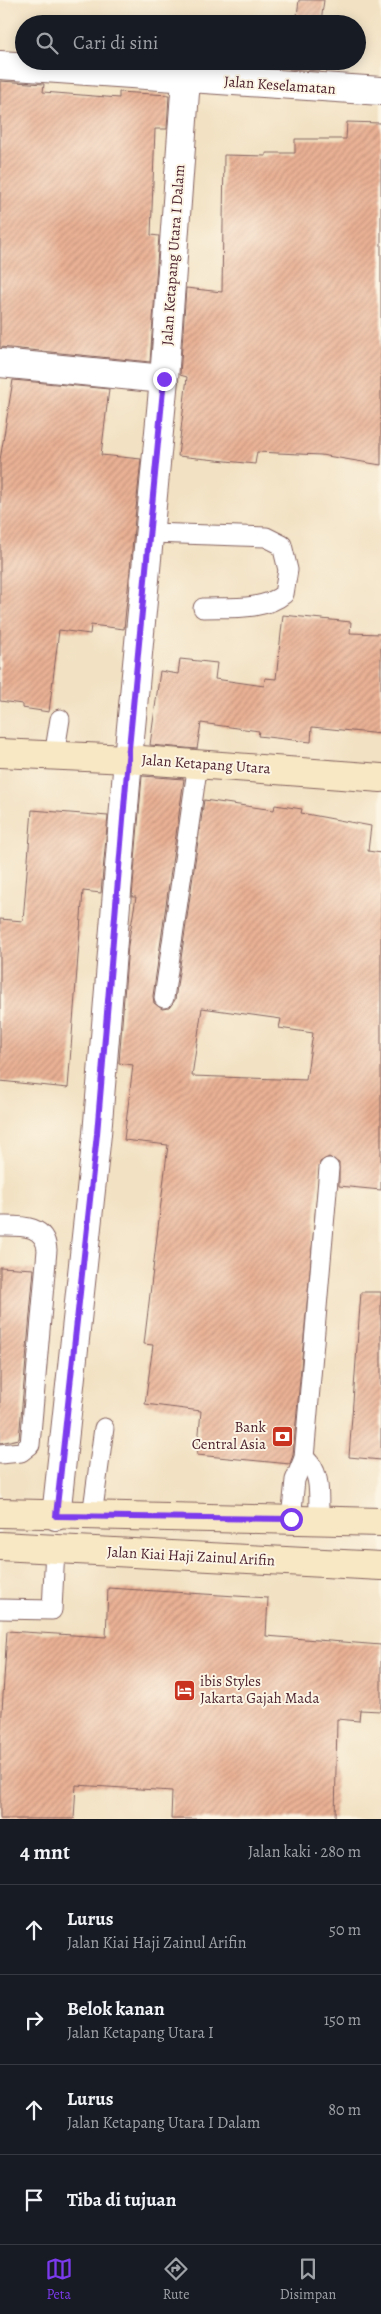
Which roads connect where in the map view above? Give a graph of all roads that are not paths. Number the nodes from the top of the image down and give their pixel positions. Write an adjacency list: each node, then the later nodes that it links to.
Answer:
1 (0, 65): 2 (street, Jalan Keselamatan)
2 (15, 66)
3 (66, 70): 4 (street, Jalan Keselamatan)
4 (186, 79): 5 (street, Jalan Keselamatan); 7 (street, Jalan Ketapang Utara I Dalam)
5 (381, 92)
6 (0, 363): 7 (street)
7 (164, 379): 8 (street, Jalan Ketapang Utara I Dalam)
8 (151, 533): 9 (lane); 13 (street, Jalan Ketapang Utara I Dalam)
9 (203, 608)
10 (60, 719): 12 (lane)
11 (0, 754): 12 (main road, Jalan Ketapang Utara)
12 (54, 756): 13 (main road, Jalan Ketapang Utara)
13 (128, 759): 14 (main road, Jalan Ketapang Utara); 23 (street, Jalan Ketapang Utara I Dalam)
14 (198, 763): 15 (main road, Jalan Ketapang Utara); 16 (lane)
15 (381, 778)
16 (164, 998)
17 (329, 1168): 21 (lane)
18 (0, 1226): 20 (lane)
19 (104, 1428): 24 (lane)
20 (0, 1454)
21 (304, 1458): 25 (lane); 26 (lane)
22 (0, 1513): 23 (main road)
23 (56, 1516): 24 (main road)
24 (92, 1516): 25 (main road)
25 (291, 1519): 26 (main road)
26 (319, 1519): 27 (main road)
27 (381, 1522)
28 (0, 1546): 29 (main road, Jalan Kiai Haji Zainul Arifin)
29 (55, 1549): 30 (main road, Jalan Kiai Haji Zainul Arifin); 31 (lane)
30 (381, 1566)
31 (0, 1608)

